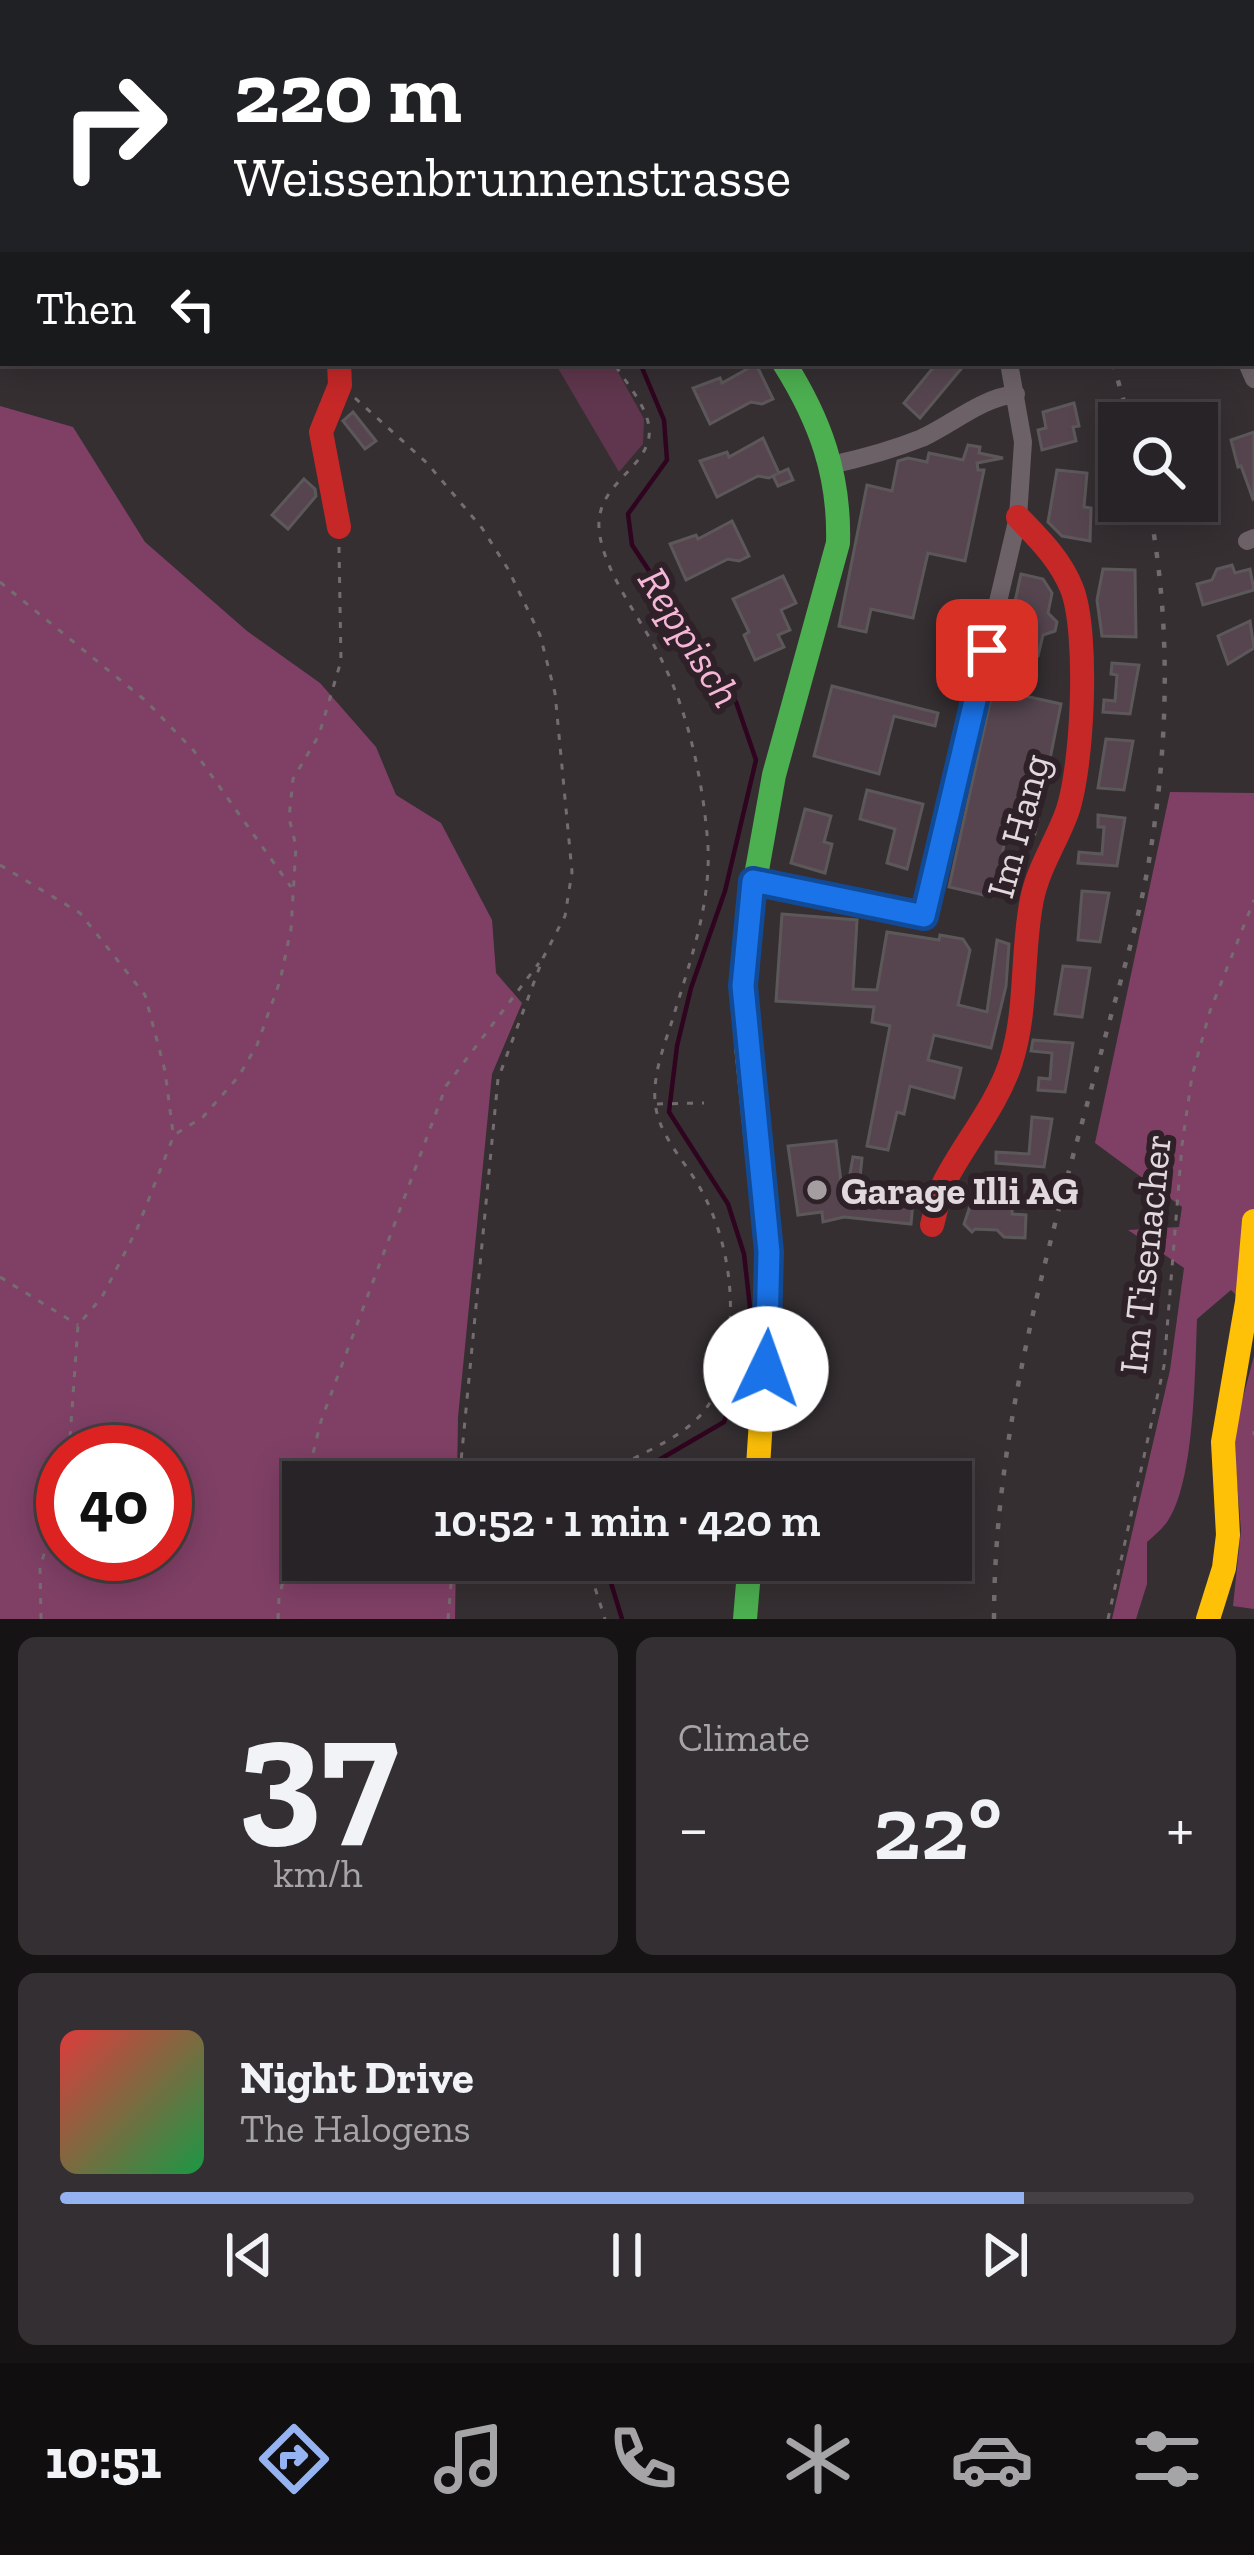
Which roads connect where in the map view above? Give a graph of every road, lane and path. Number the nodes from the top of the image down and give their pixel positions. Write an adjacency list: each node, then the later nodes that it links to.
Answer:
1 (616, 366): 16 (path)
2 (786, 366): 6 (street)
3 (1010, 366): 5 (street)
4 (340, 374): 8 (street); 14 (path)
5 (1016, 394): 6 (street); 7 (street)
6 (831, 465): 11 (street)
7 (1018, 518): 11 (street); 19 (street, Im Hang)
8 (339, 527): 12 (path)
9 (0, 582): 12 (path)
10 (0, 866): 17 (path)
11 (753, 881): 26 (street)
12 (292, 888): 17 (path)
13 (1254, 900): 37 (path, Im Tisenacher)
14 (543, 958): 23 (path); 24 (path)
15 (704, 1103): 16 (path)
16 (655, 1104): 25 (path)
17 (173, 1135): 21 (path)
18 (1254, 1221): 38 (street)
19 (932, 1225)
20 (0, 1277): 21 (path)
21 (78, 1325): 22 (path)
22 (71, 1425)
23 (311, 1461)
24 (461, 1461)
25 (630, 1461)
26 (758, 1461)
27 (40, 1581): 32 (path)
28 (283, 1581): 33 (path)
29 (451, 1581): 34 (path)
30 (593, 1581): 35 (path)
31 (748, 1581): 36 (street)
32 (41, 1619)
33 (278, 1619)
34 (448, 1619)
35 (605, 1619)
36 (745, 1619)
37 (1108, 1619)
38 (1208, 1619)

